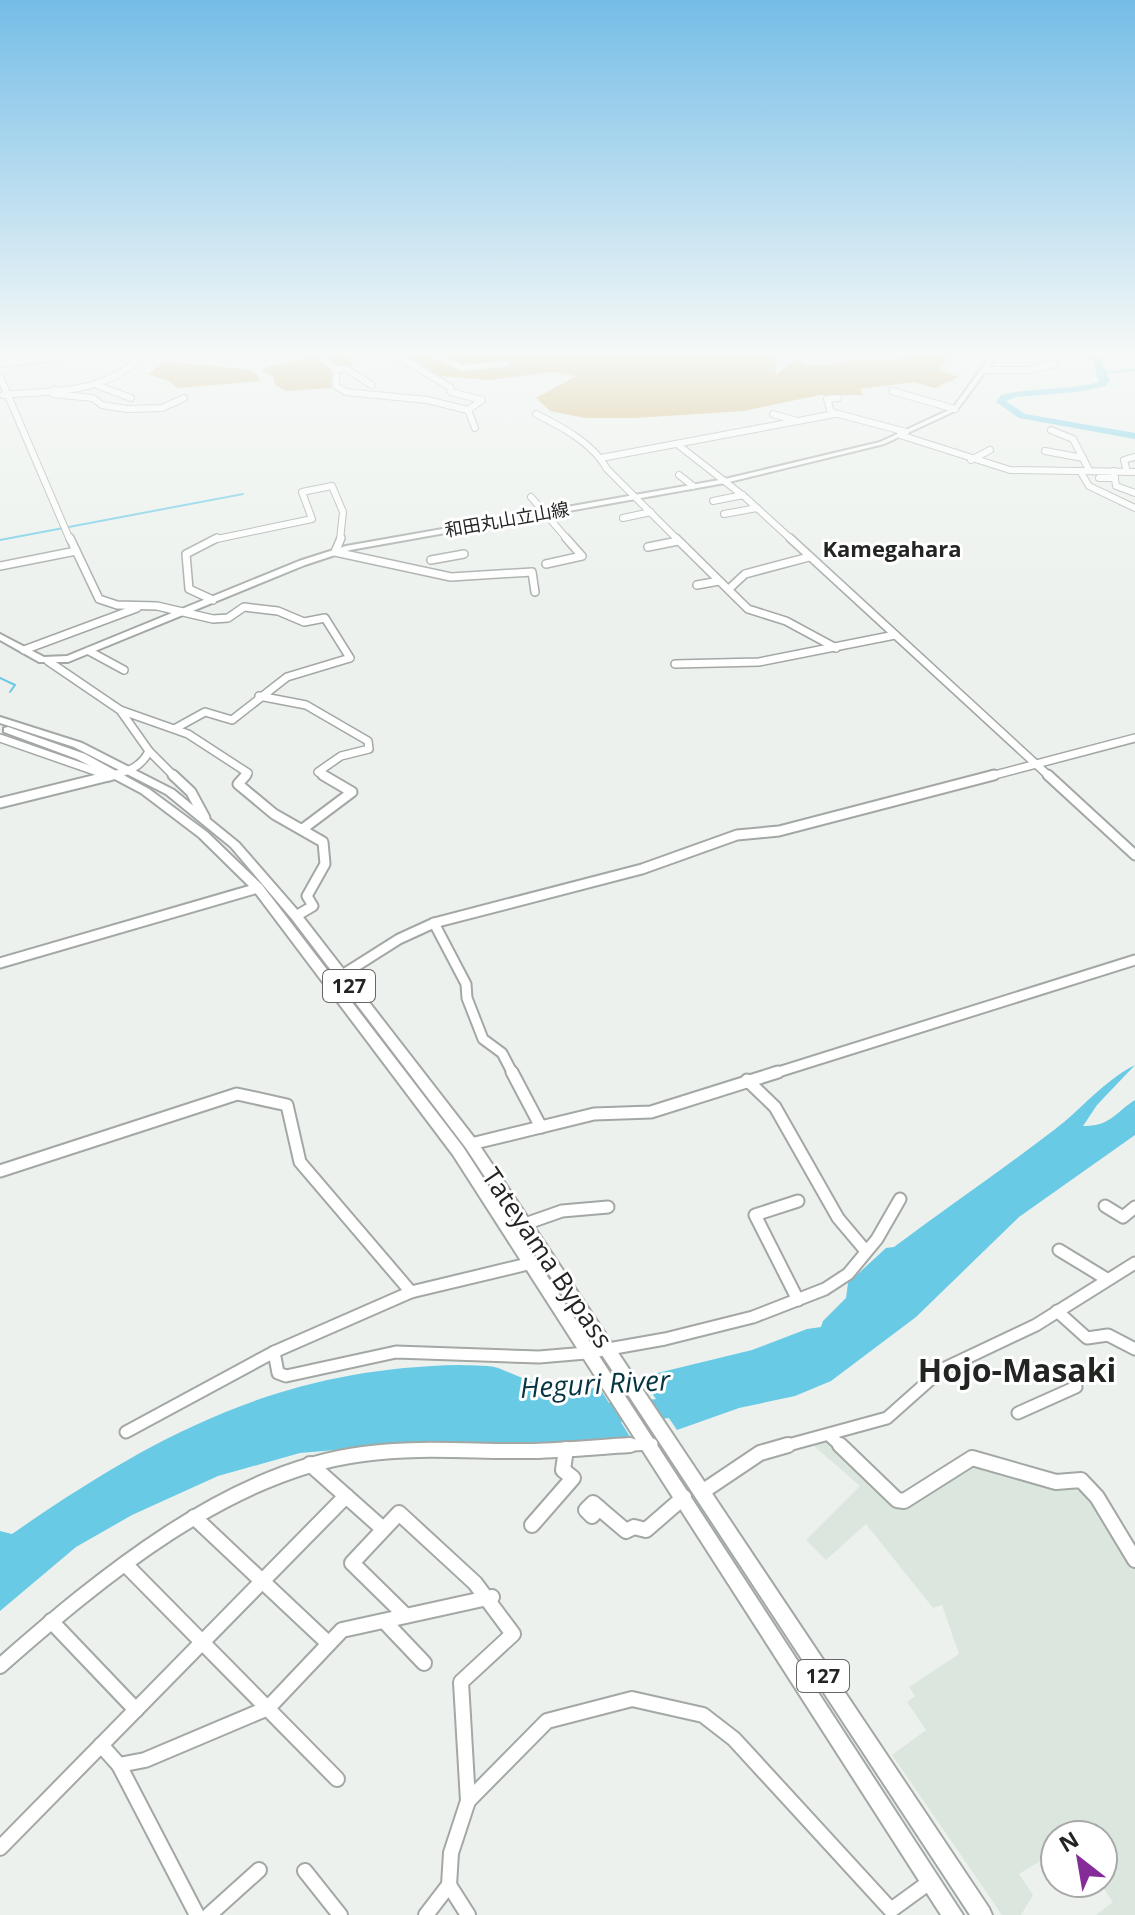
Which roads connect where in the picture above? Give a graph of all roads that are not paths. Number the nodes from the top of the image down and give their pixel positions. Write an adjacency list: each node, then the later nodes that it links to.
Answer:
1 (24, 439): 37 (street)
2 (578, 439): 12 (street)
3 (701, 439): 7 (street)
4 (887, 439): 22 (main road, 和田丸山立山線)
5 (919, 439): 13 (street)
6 (1073, 439): 14 (street)
7 (677, 444): 12 (street); 22 (street)
8 (946, 445): 13 (street)
9 (990, 450): 13 (street)
10 (1045, 451): 14 (street)
11 (1134, 457): 17 (street)
12 (601, 458): 27 (street)
13 (974, 458): 16 (street)
14 (1083, 458): 15 (street)
15 (1089, 470): 16 (street); 19 (street)
16 (1080, 471): 30 (street)
17 (1127, 472): 18 (street); 19 (street)
18 (1135, 472)
19 (1114, 474): 21 (street); 24 (street)
20 (679, 475): 23 (street)
21 (1099, 478)
22 (725, 481): 23 (main road, 和田丸山立山線); 25 (street)
23 (693, 486): 27 (main road, 和田丸山立山線)
24 (1135, 493)
25 (743, 495): 28 (street); 29 (street)
26 (531, 497): 32 (street)
27 (635, 497): 31 (street); 32 (main road, 和田丸山立山線)
28 (713, 501)
29 (757, 508): 33 (street); 40 (street)
30 (1135, 508)
31 (651, 512): 34 (street); 35 (street)
32 (545, 513): 38 (main road, 和田丸山立山線); 42 (street)
33 (724, 514)
34 (623, 518)
35 (678, 541): 36 (street); 44 (street)
36 (648, 547)
37 (76, 551): 43 (street); 49 (street)
38 (335, 552): 47 (street); 48 (main road, 和田丸山立山線); 48 (street)
39 (464, 554): 41 (street)
40 (809, 557): 46 (street); 51 (street)
41 (431, 560)
42 (546, 564)
43 (0, 566)
44 (719, 581): 45 (street); 46 (street)
45 (697, 585)
46 (730, 588): 53 (street)
47 (535, 592)
48 (213, 600): 50 (main road, 和田丸山立山線)
49 (139, 606): 50 (street); 54 (street)
50 (183, 613): 55 (main road, 和田丸山立山線); 59 (street)
51 (895, 635): 53 (street); 67 (street)
52 (0, 637): 54 (main road)
53 (836, 648): 57 (street)
54 (24, 650): 56 (main road)
55 (89, 651): 56 (main road, 和田丸山立山線); 58 (street)
56 (48, 661): 60 (street)
57 (675, 664)
58 (124, 670)
59 (259, 696): 63 (street); 72 (street)
60 (120, 710): 63 (street); 66 (street)
61 (0, 720): 68 (highway, Tateyama Bypass / 127)
62 (0, 728): 69 (highway, Tateyama Bypass / 127)
63 (176, 728): 72 (street)
64 (0, 738): 69 (street)
65 (1135, 738): 67 (street)
66 (149, 751): 68 (street); 71 (street)
67 (1035, 763): 73 (street); 76 (street)
68 (132, 770): 69 (street); 71 (highway, Tateyama Bypass / 127)
69 (113, 775): 70 (street); 74 (highway, Tateyama Bypass / 127)
70 (0, 803)
71 (205, 818): 75 (highway, Tateyama Bypass / 127)
72 (304, 828): 75 (street)
73 (1135, 855)
74 (258, 888): 78 (street); 79 (highway, Tateyama Bypass / 127)
75 (296, 916): 79 (highway, Tateyama Bypass / 127)
76 (434, 923): 79 (street); 81 (street)
77 (1135, 960): 80 (street)
78 (0, 963)
79 (336, 980): 82 (highway, Tateyama Bypass / 127); 92 (highway, Tateyama Bypass / 127)
80 (747, 1080): 81 (street); 90 (street)
81 (541, 1127): 82 (street)
82 (471, 1144): 89 (highway, Tateyama Bypass / 127)
83 (0, 1171): 95 (street)
84 (900, 1199): 90 (street)
85 (798, 1201): 96 (street)
86 (1105, 1206): 88 (street)
87 (608, 1207): 89 (street)
88 (1135, 1207)
89 (525, 1224): 99 (highway, Tateyama Bypass / 127)
90 (865, 1250): 96 (street)
91 (1059, 1250): 94 (street)
92 (532, 1263): 95 (street); 101 (highway, Tateyama Bypass / 127)
93 (1135, 1263): 94 (street)
94 (1105, 1278): 97 (street)
95 (411, 1292): 100 (street)
96 (798, 1300): 99 (street)
97 (1057, 1311): 98 (street); 105 (street)
98 (1135, 1349)
99 (609, 1350): 101 (street); 106 (highway, Tateyama Bypass / 127)
100 (274, 1352): 101 (street); 104 (street)
101 (590, 1353): 106 (highway, Tateyama Bypass / 127)
102 (1076, 1387): 103 (street)
103 (1018, 1413)
104 (126, 1432)
105 (830, 1436): 109 (street); 115 (street)
106 (657, 1440): 107 (street); 109 (highway, Tateyama Bypass / 127)
107 (566, 1449): 108 (street); 113 (street)
108 (310, 1464): 110 (street); 112 (street)
109 (693, 1494): 111 (street); 135 (highway, Tateyama Bypass / 127); 143 (highway, Tateyama Bypass / 127)
110 (346, 1496): 114 (street); 117 (street)
111 (599, 1508)
112 (194, 1517): 116 (street); 117 (street)
113 (532, 1525)
114 (382, 1528): 118 (street); 119 (street)
115 (1135, 1560)
116 (128, 1567): 120 (street); 122 (street)
117 (262, 1581): 122 (street); 123 (street)
118 (492, 1597): 119 (street); 131 (street)
119 (404, 1614): 121 (street)
120 (51, 1621): 125 (street); 127 (street)
121 (385, 1622): 123 (street); 124 (street)
122 (202, 1642): 126 (street); 127 (street)
123 (328, 1643): 126 (street)
124 (424, 1663)
125 (0, 1666)
126 (268, 1708): 129 (street); 130 (street)
127 (136, 1710): 128 (street)
128 (101, 1745): 129 (street); 132 (street)
129 (119, 1765): 137 (street)
130 (337, 1779)
131 (468, 1801): 135 (street); 136 (street)
132 (0, 1848)
133 (259, 1870): 138 (street)
134 (305, 1871): 139 (street)
135 (931, 1881): 142 (highway, Tateyama Bypass / 127)
136 (449, 1885): 140 (street); 141 (street)
137 (197, 1915)
138 (209, 1915)
139 (340, 1915)
140 (426, 1915)
141 (468, 1915)
142 (953, 1915)
143 (982, 1915)

